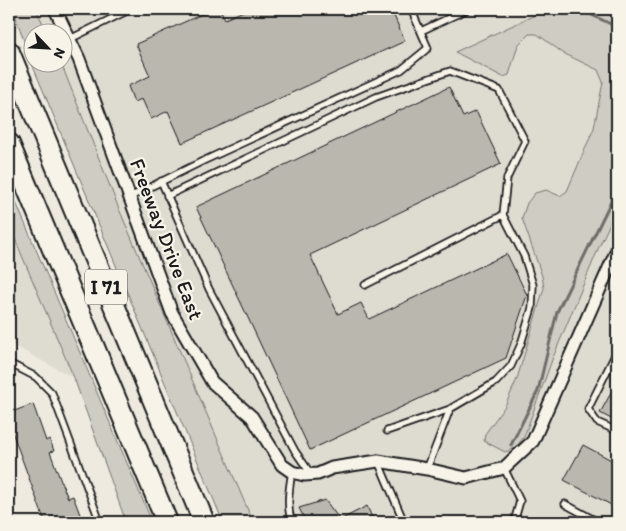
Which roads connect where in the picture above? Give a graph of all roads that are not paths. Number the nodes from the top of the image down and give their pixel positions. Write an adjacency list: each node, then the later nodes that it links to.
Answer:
1 (56, 9): 5 (street, Freeway Drive East)
2 (131, 9): 7 (lane)
3 (411, 9): 6 (lane)
4 (468, 9): 6 (lane)
5 (62, 22)
6 (421, 31): 11 (lane)
7 (72, 38)
8 (72, 43): 12 (street, Freeway Drive East)
9 (9, 52): 30 (highway, I 71)
10 (9, 144): 29 (highway, I 71)
11 (160, 182): 12 (lane); 13 (lane)
12 (130, 196): 25 (street, Freeway Drive East)
13 (167, 196): 14 (lane); 26 (lane)
14 (503, 215): 16 (lane); 19 (lane)
15 (617, 250): 24 (street)
16 (366, 284)
17 (617, 351): 20 (lane)
18 (9, 363): 28 (lane)
19 (450, 409): 21 (lane); 23 (lane)
20 (617, 431)
21 (388, 432)
22 (378, 461): 23 (street); 26 (street); 32 (lane)
23 (427, 468): 24 (street)
24 (504, 468): 33 (lane)
25 (292, 472): 26 (street); 31 (lane)
26 (308, 474)
27 (565, 504): 34 (lane)
28 (100, 522)
29 (167, 522)
30 (204, 522)
31 (292, 522)
32 (404, 522)
33 (514, 522)
34 (598, 522)

